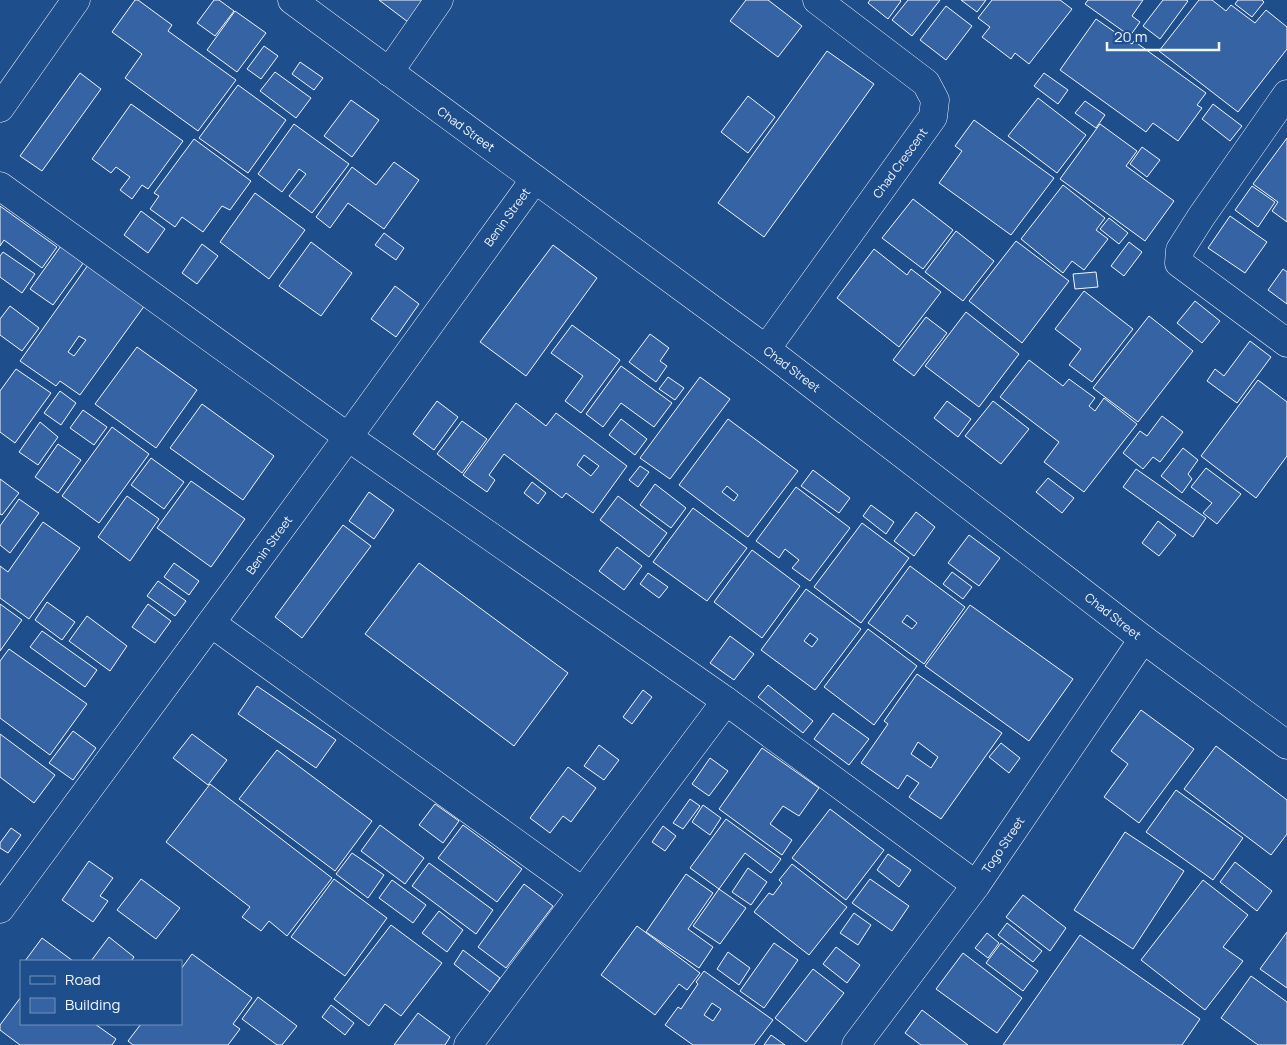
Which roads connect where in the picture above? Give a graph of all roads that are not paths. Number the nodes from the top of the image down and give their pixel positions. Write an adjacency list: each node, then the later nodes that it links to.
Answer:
1 (76, 0): 7 (street)
2 (292, 0): 5 (street, Chad Street)
3 (439, 0): 5 (street)
4 (817, 0): 11 (street, Chad Crescent)
5 (388, 72): 8 (street, Chad Street)
6 (1287, 94): 10 (street)
7 (0, 108)
8 (535, 179): 11 (street, Chad Street); 12 (street, Benin Street)
9 (0, 186): 12 (street)
10 (1287, 343)
11 (766, 349): 14 (street, Chad Street)
12 (348, 437): 13 (street, Benin Street); 15 (street)
13 (211, 623): 18 (street); 19 (street, Benin Street)
14 (1143, 639): 16 (street, Chad Street); 17 (street, Togo Street)
15 (726, 700): 17 (street); 18 (street)
16 (1287, 745)
17 (976, 885): 21 (street, Togo Street)
18 (582, 891): 20 (street)
19 (0, 909)
20 (468, 1045)
21 (856, 1045)

